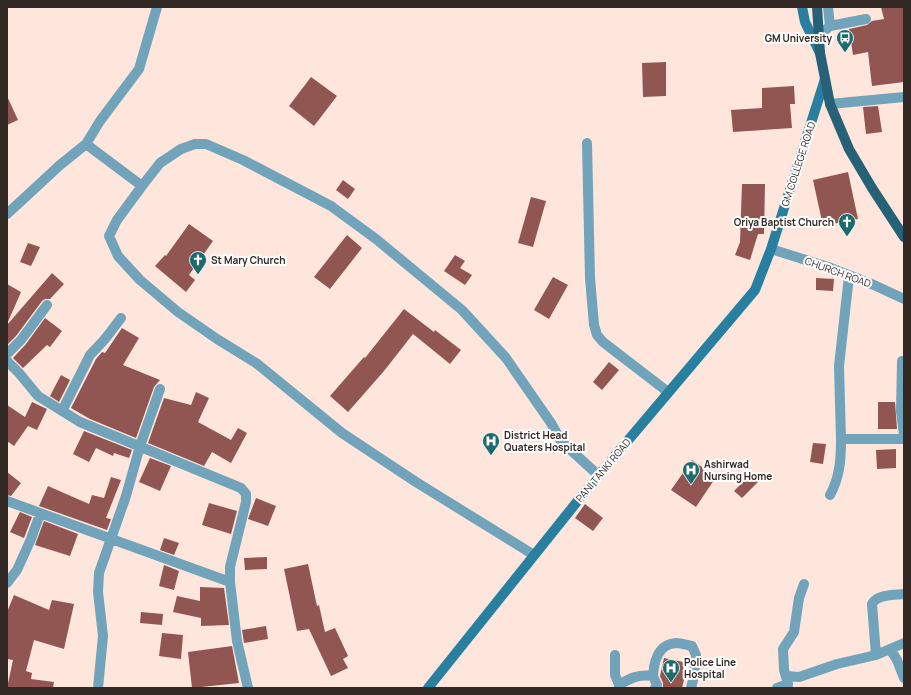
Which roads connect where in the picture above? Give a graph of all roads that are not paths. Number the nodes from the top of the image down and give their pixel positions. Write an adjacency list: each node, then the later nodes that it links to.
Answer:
1 (157, 7): 12 (street)
2 (802, 7): 8 (street)
3 (816, 7): 7 (main road)
4 (828, 7): 6 (street)
5 (866, 19): 6 (street)
6 (830, 26): 7 (street)
7 (819, 31): 8 (main road)
8 (820, 53): 9 (main road)
9 (825, 79): 11 (main road); 17 (street, GM COLLEGE ROAD)
10 (904, 97): 11 (street)
11 (830, 104): 16 (main road)
12 (86, 144): 14 (street); 15 (street)
13 (587, 144): 26 (street)
14 (142, 186): 31 (street); 36 (street)
15 (7, 214)
16 (904, 237)
17 (771, 249): 18 (street, CHURCH ROAD); 26 (street, PANI TANKI ROAD)
18 (849, 276): 19 (street, CHURCH ROAD); 29 (street)
19 (904, 299)
20 (47, 305): 22 (street)
21 (121, 318): 27 (street)
22 (7, 354)
23 (7, 360): 27 (street)
24 (902, 360): 28 (street)
25 (160, 388): 30 (street)
26 (668, 392): 31 (street, PANI TANKI ROAD)
27 (62, 411): 30 (street)
28 (904, 438): 29 (street)
29 (841, 439): 32 (street)
30 (140, 446): 35 (street); 37 (street)
31 (598, 475): 36 (street, PANI TANKI ROAD)
32 (830, 495)
33 (7, 501): 34 (street)
34 (40, 514): 35 (street); 38 (street)
35 (110, 539): 37 (street); 49 (street)
36 (534, 555): 51 (street, PANI TANKI ROAD)
37 (230, 582): 50 (street)
38 (7, 583)
39 (804, 584): 47 (street)
40 (904, 594): 44 (street)
41 (904, 643): 42 (street)
42 (890, 649): 44 (street); 46 (street)
43 (615, 655): 48 (street)
44 (876, 655): 47 (street)
45 (653, 676): 48 (street); 52 (street); 53 (street)
46 (904, 678)
47 (787, 683): 54 (street)
48 (619, 686)
49 (98, 688)
50 (248, 688)
51 (428, 688)
52 (656, 688)
53 (691, 688)
54 (777, 688)

